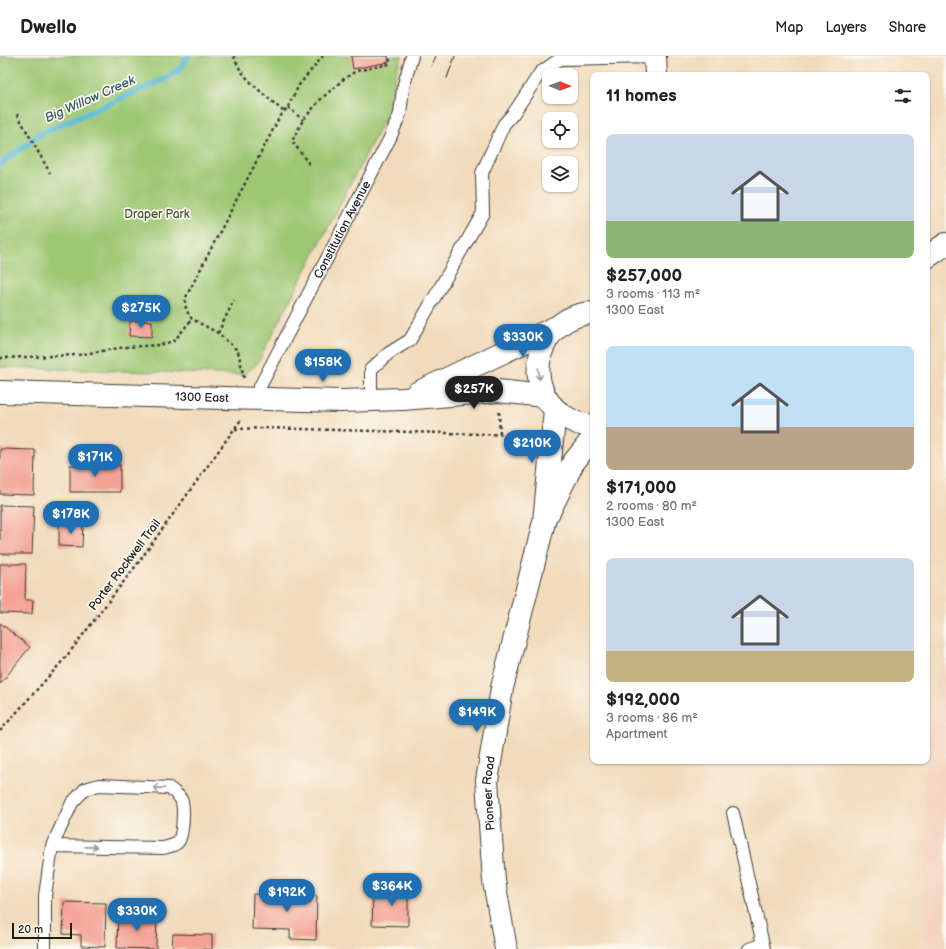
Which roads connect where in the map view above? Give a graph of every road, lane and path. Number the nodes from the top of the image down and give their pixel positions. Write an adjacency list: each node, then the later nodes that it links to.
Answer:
1 (234, 56): 7 (path)
2 (323, 56): 6 (path)
3 (389, 56): 9 (path)
4 (412, 56): 21 (lane, Constitution Avenue)
5 (655, 63): 23 (lane)
6 (288, 107): 7 (path); 9 (path)
7 (284, 112): 16 (path)
8 (17, 114): 11 (path)
9 (303, 120): 10 (path)
10 (309, 164)
11 (50, 174)
12 (946, 244): 13 (main road)
13 (930, 255)
14 (234, 300): 18 (path)
15 (590, 310): 17 (main road)
16 (192, 318): 18 (path, Porter Rockwell Trail); 19 (path)
17 (555, 328): 22 (main road, 1300 East); 24 (main road, Pioneer Road, one-way to 24)
18 (218, 333): 21 (path, Porter Rockwell Trail)
19 (0, 358)
20 (0, 392): 21 (main road, 1300 East)
21 (248, 397): 23 (main road, 1300 East); 27 (path, Porter Rockwell Trail)
22 (403, 399): 23 (main road, 1300 East); 24 (main road, 1300 East)
23 (371, 400)
24 (549, 403): 26 (main road); 31 (main road, Pioneer Road)
25 (499, 410): 28 (path)
26 (590, 424)
27 (234, 429): 28 (path); 32 (path, Porter Rockwell Trail)
28 (500, 434): 30 (path)
29 (590, 442): 31 (main road, Pioneer Road)
30 (529, 452)
31 (544, 522): 37 (main road, Pioneer Road)
32 (0, 732)
33 (733, 814): 35 (lane)
34 (52, 846): 34 (lane, one-way to 34); 36 (lane)
35 (764, 946): 38 (lane)
36 (45, 949)
37 (506, 949)
38 (749, 949)

